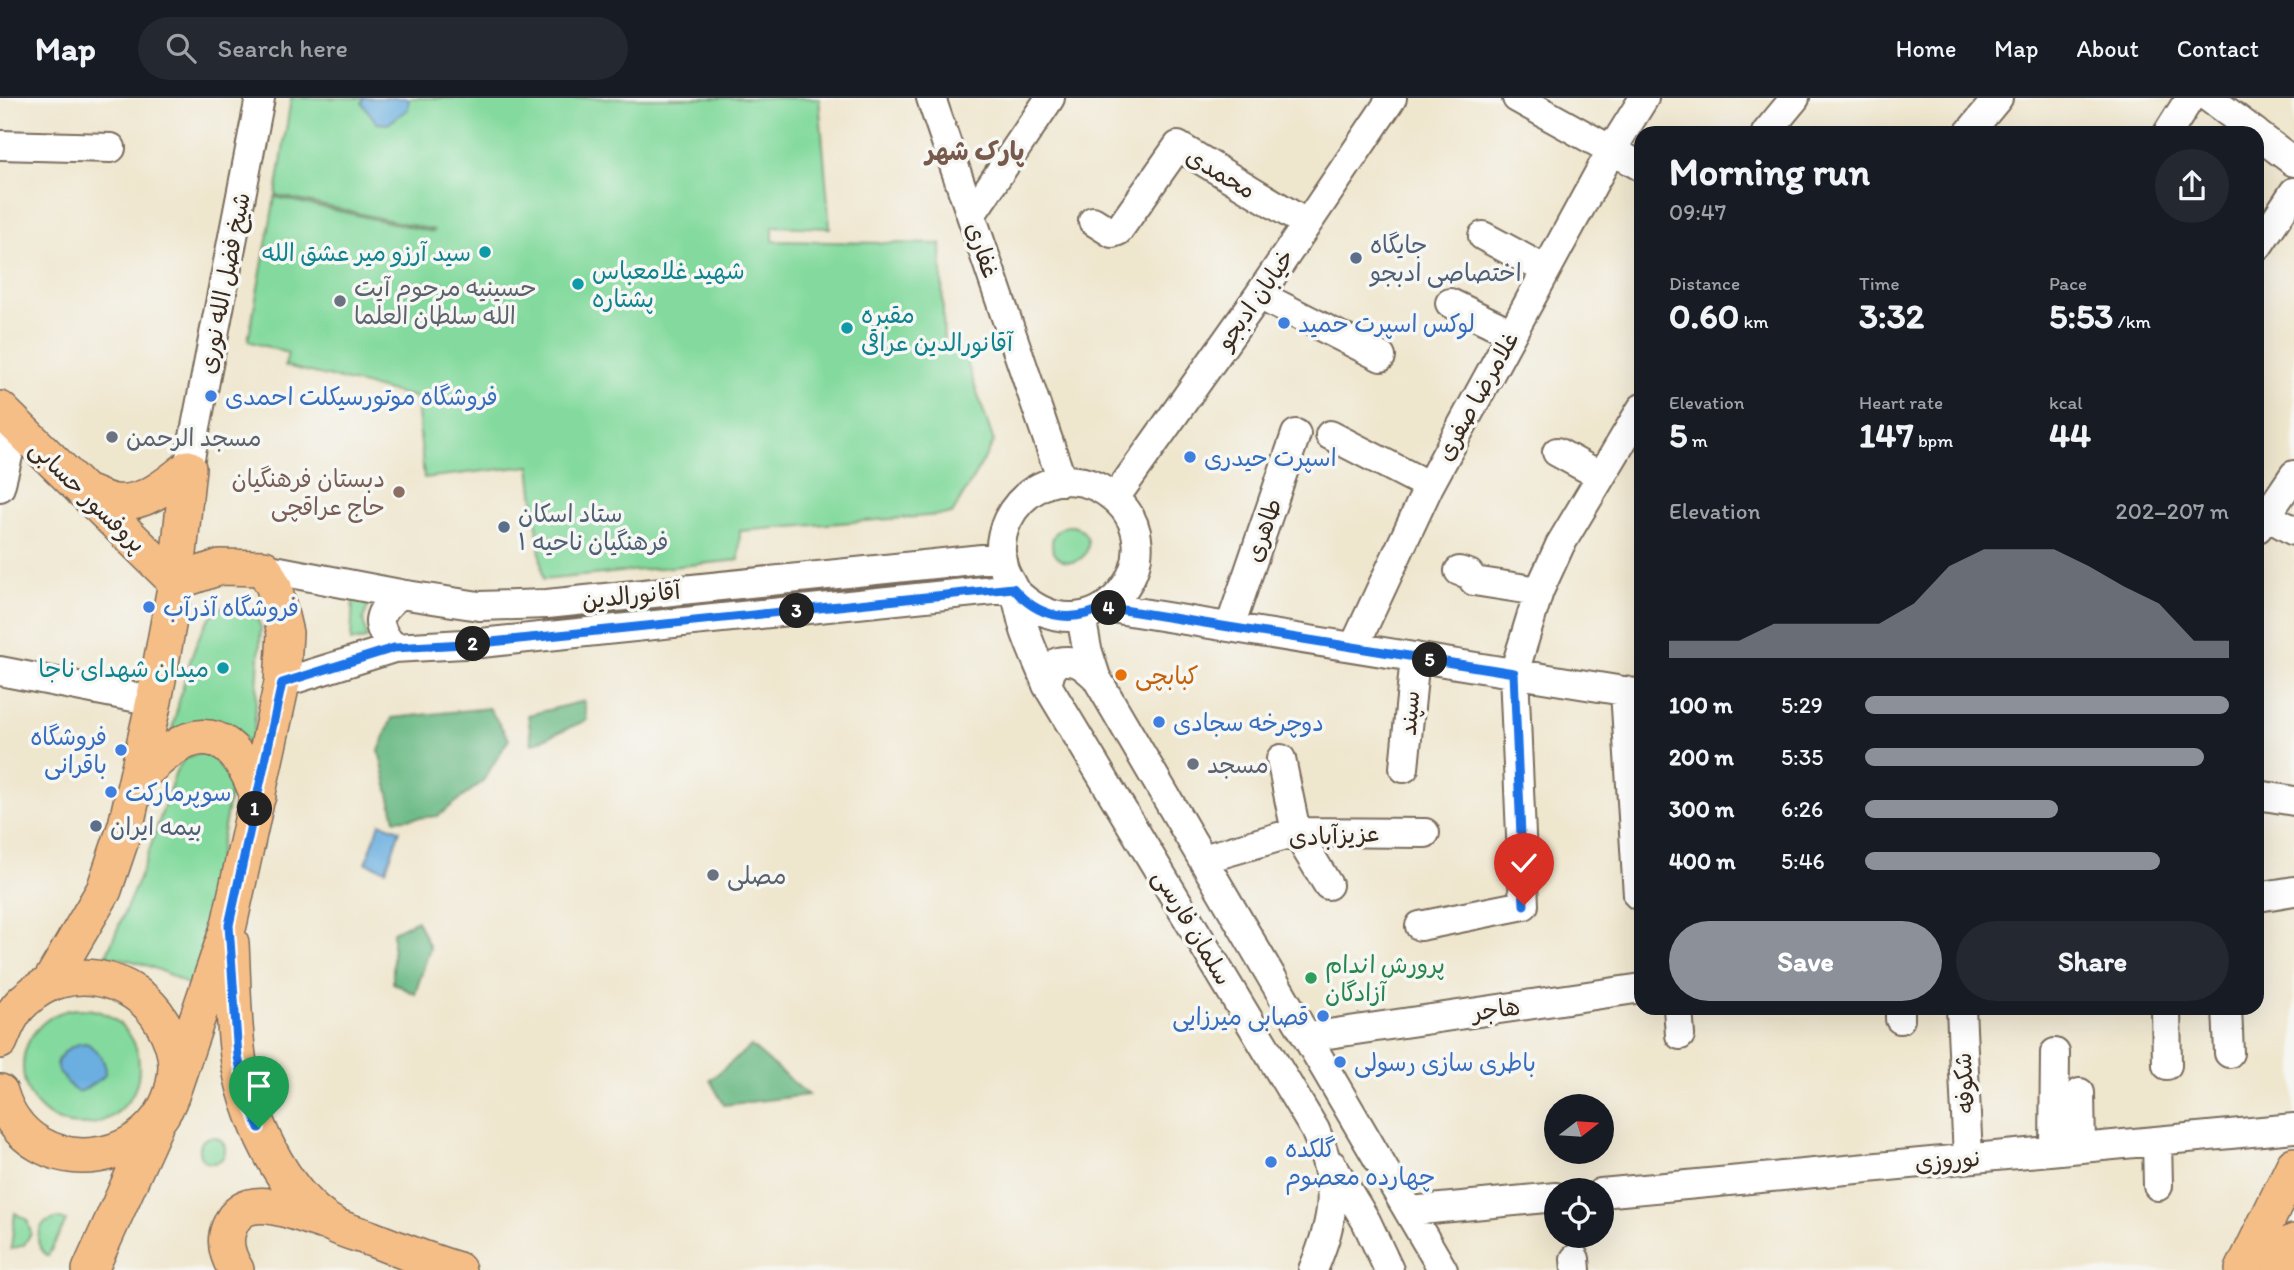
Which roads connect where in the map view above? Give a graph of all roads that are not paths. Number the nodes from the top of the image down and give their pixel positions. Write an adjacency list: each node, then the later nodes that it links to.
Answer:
1 (931, 98): 22 (street, غفاری)
2 (1050, 98): 22 (street)
3 (1392, 98): 24 (street, خیابان ادبجو)
4 (1517, 98): 18 (street)
5 (1644, 98): 18 (street, غلامرضا صفری)
6 (1795, 98): 11 (street)
7 (1998, 98): 12 (street)
8 (2190, 98): 13 (street)
9 (2209, 98): 14 (street)
10 (253, 100): 37 (street, شیخ فضل الله نوری)
11 (1772, 126)
12 (1975, 126)
13 (2172, 126)
14 (2246, 126)
15 (2264, 139): 19 (street)
16 (0, 145): 17 (street)
17 (111, 148)
18 (1611, 151): 20 (street); 27 (street, غلامرضا صفری)
19 (2294, 162)
20 (1634, 163)
21 (2294, 192): 26 (street)
22 (971, 215): 40 (street, غفاری)
23 (1093, 221): 24 (street, محمدی)
24 (1307, 224): 28 (street, خیابان ادبجو)
25 (1483, 236): 27 (street)
26 (2264, 237)
27 (1546, 270): 30 (street, غلامرضا صفری)
28 (1259, 295): 31 (street); 44 (street, خیابان ادبجو)
29 (1450, 303): 30 (street)
30 (1512, 333): 41 (street, غلامرضا صفری)
31 (1381, 357)
32 (8, 417): 42 (street); 43 (main road, پروفسور حسابی)
33 (1634, 421): 39 (street)
34 (1296, 433): 56 (street, طاهری)
35 (1330, 435): 41 (street)
36 (1557, 452): 39 (street)
37 (188, 468): 43 (main road); 51 (main road)
38 (2294, 475): 45 (street)
39 (1601, 476): 53 (street)
40 (1062, 481): 44 (street); 48 (street)
41 (1429, 486): 58 (street, غلامرضا صفری)
42 (0, 487)
43 (83, 491): 51 (main road, پروفسور حسابی)
44 (1115, 498): 55 (street)
45 (2264, 513)
46 (2264, 520): 47 (street)
47 (2294, 531)
48 (1001, 557): 52 (street); 54 (street, آقانورالدین)
49 (264, 568): 51 (main road); 54 (street, آقانورالدین); 63 (main road)
50 (1459, 572): 53 (street)
51 (176, 582): 66 (main road)
52 (1014, 589): 55 (street); 57 (street, آقانورالدین); 64 (street, سلمان فارسی)
53 (1539, 590): 61 (street)
54 (400, 594): 57 (street)
55 (1093, 612): 56 (street); 62 (street, سلمان فارسی)
56 (1230, 627): 58 (street)
57 (394, 648): 63 (street, آقانورالدین)
58 (1353, 648): 59 (street)
59 (1415, 657): 61 (street); 69 (street, سپند)
60 (0, 671): 66 (street)
61 (1514, 673): 65 (street); 81 (street)
62 (1096, 677): 64 (street); 76 (street, سلمان فارسی)
63 (282, 683): 71 (main road)
64 (1047, 685): 98 (street, سلمان فارسی)
65 (1633, 693): 67 (street)
66 (154, 701): 70 (main road)
67 (1634, 727)
68 (1281, 759): 74 (street)
69 (1404, 768)
70 (138, 777): 71 (main road); 83 (main road)
71 (258, 796): 80 (main road)
72 (2264, 796): 73 (street)
73 (2294, 801)
74 (1296, 832): 75 (street, عزیزآبادی); 76 (street, عزیزآبادی); 77 (street)
75 (1425, 833)
76 (1203, 859): 87 (street, سلمان فارسی)
77 (1328, 885)
78 (2294, 891): 79 (street)
79 (2264, 896)
80 (229, 925): 93 (main road); 105 (main road)
81 (1420, 926)
82 (1634, 989): 87 (street, هاجر)
83 (25, 996): 88 (main road); 93 (main road)
84 (1961, 1015): 99 (street, شکوفه)
85 (2166, 1015): 91 (street)
86 (2227, 1015): 90 (street)
87 (1308, 1037): 104 (street, سلمان فارسی)
88 (0, 1041)
89 (2054, 1053): 97 (street)
90 (2229, 1053)
91 (2167, 1065)
92 (2080, 1093): 97 (street)
93 (164, 1109): 94 (main road); 107 (main road)
94 (1, 1111)
95 (2294, 1128): 96 (street, نوروزی)
96 (2157, 1141): 97 (street, نوروزی); 101 (street)
97 (2068, 1149): 99 (street, نوروزی)
98 (1324, 1151): 110 (street, سلمان فارسی); 111 (street)
99 (1968, 1158): 102 (street, نوروزی)
100 (2294, 1165): 113 (main road)
101 (2158, 1186)
102 (1614, 1192)
103 (1544, 1199): 104 (street)
104 (1410, 1211): 112 (street, سلمان فارسی)
105 (332, 1224): 108 (main road); 109 (main road)
106 (2294, 1242): 114 (main road)
107 (90, 1270)
108 (236, 1270)
109 (458, 1270)
110 (1313, 1270)
111 (1389, 1270)
112 (1443, 1270)
113 (2243, 1270)
114 (2280, 1270)

